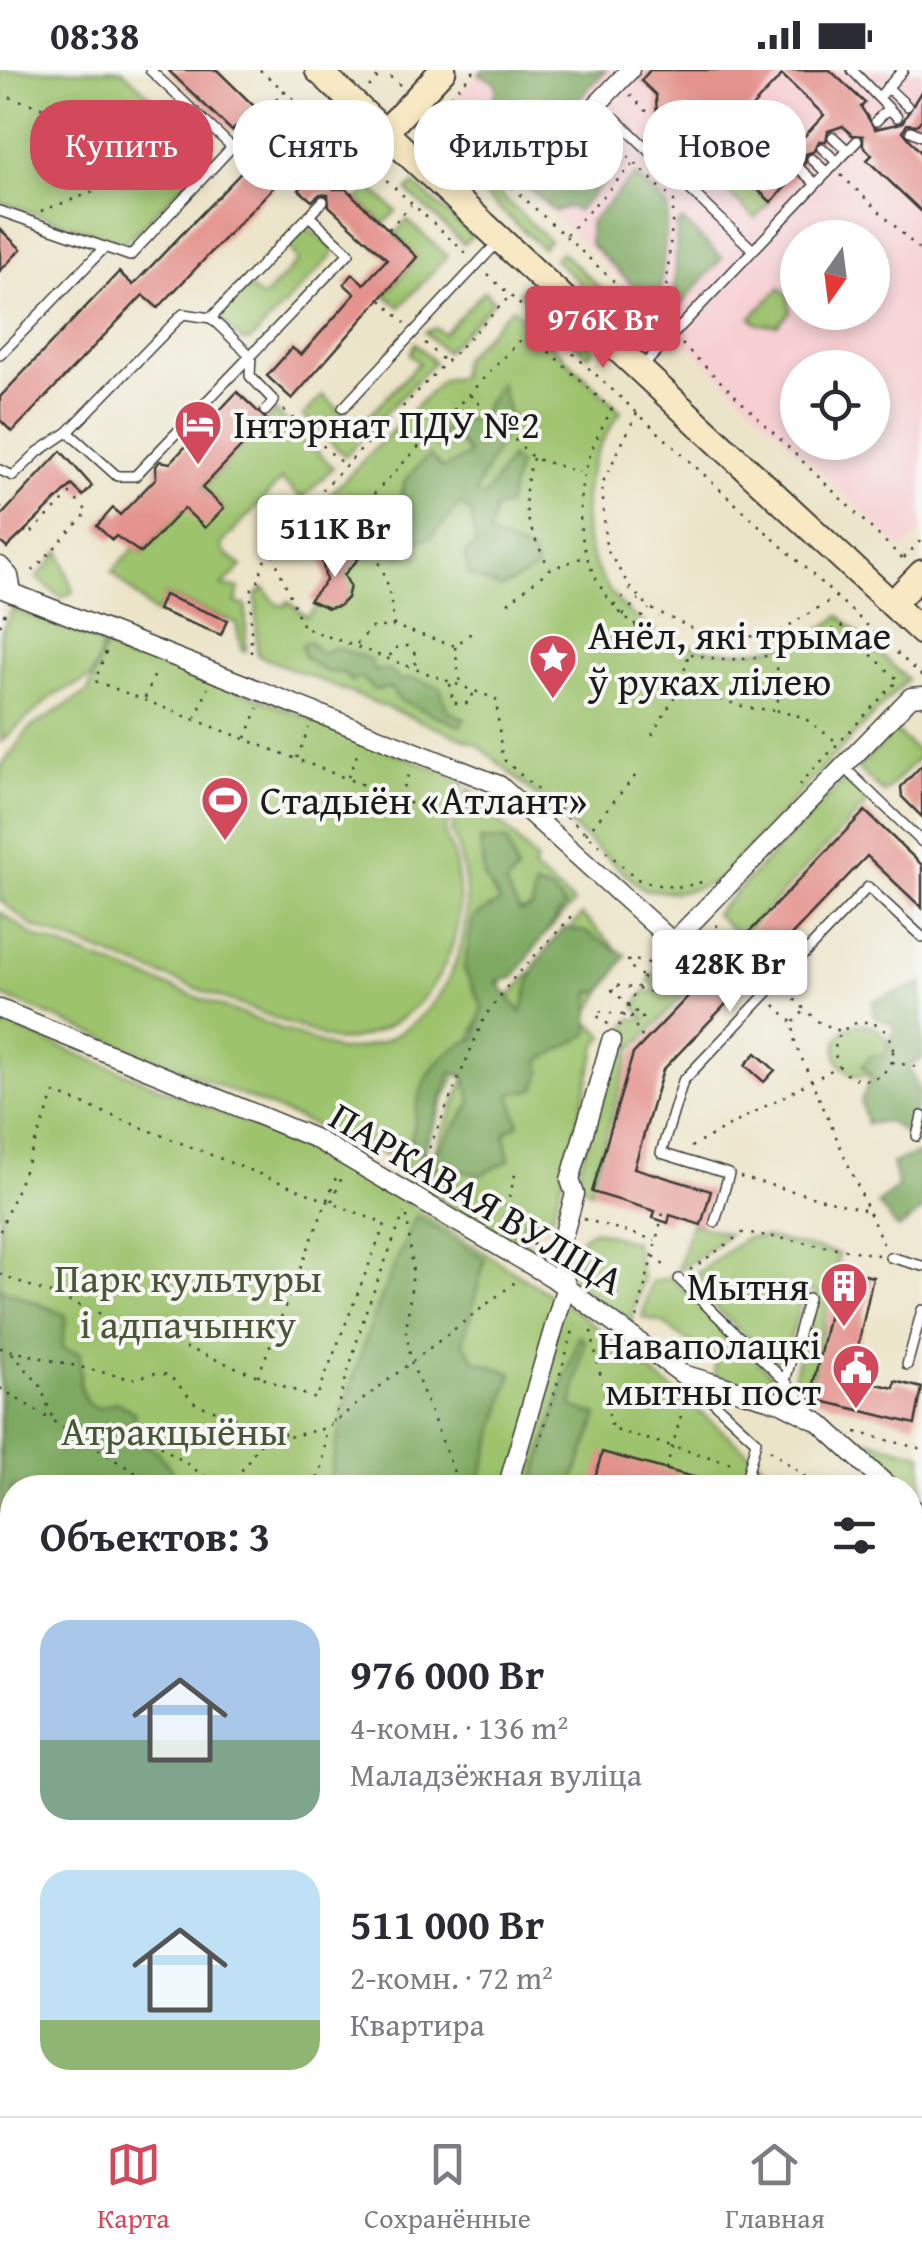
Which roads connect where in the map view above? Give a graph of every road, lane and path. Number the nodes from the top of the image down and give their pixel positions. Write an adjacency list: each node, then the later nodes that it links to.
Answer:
1 (150, 70): 30 (lane)
2 (260, 70): 9 (path)
3 (318, 70): 14 (main road)
4 (443, 70): 22 (main road)
5 (475, 70): 15 (path)
6 (852, 70): 10 (lane)
7 (903, 70): 10 (lane)
8 (631, 78): 16 (street); 19 (path)
9 (285, 90): 12 (path); 13 (path)
10 (884, 91): 17 (lane); 18 (lane)
11 (0, 94): 47 (path)
12 (276, 100)
13 (297, 100)
14 (351, 100)
15 (448, 100)
16 (605, 100)
17 (907, 106)
18 (888, 108): 20 (lane); 21 (lane)
19 (643, 109)
20 (897, 117)
21 (876, 121)
22 (394, 122)
23 (623, 126): 29 (lane)
24 (911, 131): 25 (lane)
25 (922, 136)
26 (833, 137): 32 (lane)
27 (394, 139): 50 (main road)
28 (857, 141): 32 (lane)
29 (643, 145)
30 (232, 147): 51 (lane)
31 (822, 148): 36 (lane)
32 (848, 151): 36 (lane)
33 (623, 152): 35 (path)
34 (812, 159): 36 (lane)
35 (634, 163): 49 (path); 59 (path)
36 (832, 168): 38 (lane); 53 (path)
37 (806, 175): 38 (lane)
38 (816, 184): 52 (lane)
39 (394, 187): 44 (path)
40 (356, 190): 42 (path)
41 (690, 190): 52 (lane)
42 (352, 194)
43 (324, 201): 46 (lane)
44 (412, 204): 48 (path); 54 (path)
45 (0, 211): 47 (lane)
46 (309, 216): 58 (lane); 61 (lane)
47 (21, 218): 51 (lane)
48 (389, 228)
49 (565, 236)
50 (501, 239): 54 (lane); 62 (main road)
51 (105, 246): 60 (lane)
52 (752, 248): 62 (lane)
53 (922, 252)
54 (477, 264): 55 (path); 65 (lane)
55 (510, 296): 67 (path); 70 (path)
56 (381, 300): 57 (path)
57 (392, 310)
58 (211, 318): 61 (lane); 68 (lane)
59 (663, 327)
60 (0, 355)
61 (252, 356): 64 (lane); 68 (lane)
62 (641, 368): 87 (main road)
63 (469, 394): 69 (path); 72 (path); 93 (path)
64 (274, 401): 66 (lane); 70 (path)
65 (343, 408)
66 (265, 411)
67 (637, 413): 82 (path); 84 (path)
68 (68, 432): 71 (lane)
69 (533, 458): 72 (path); 81 (path)
70 (345, 466): 77 (path)
71 (0, 470)
72 (582, 473): 78 (path)
73 (0, 507): 74 (path)
74 (5, 512)
75 (24, 531): 83 (path)
76 (922, 539): 80 (path)
77 (269, 546): 99 (path); 101 (path)
78 (587, 556): 81 (path); 88 (path)
79 (0, 566): 83 (street)
80 (912, 566): 87 (main road)
81 (550, 569): 86 (path)
82 (631, 589): 85 (path); 88 (path)
83 (6, 596): 92 (path); 113 (street)
84 (838, 596): 90 (path); 107 (path)
85 (640, 598): 89 (path); 91 (path)
86 (508, 603)
87 (892, 604): 96 (main road)
88 (613, 606): 91 (path)
89 (650, 608): 90 (path); 94 (path)
90 (660, 616): 97 (path)
91 (622, 617): 94 (path)
92 (0, 624)
93 (394, 626): 99 (path); 100 (path)
94 (632, 626): 97 (path)
95 (476, 629): 100 (path)
96 (922, 632)
97 (644, 634): 102 (path)
98 (111, 640): 115 (path)
99 (356, 646): 104 (path)
100 (455, 646): 110 (path)
101 (252, 653)
102 (688, 654): 103 (path); 111 (path)
103 (778, 657): 116 (path); 122 (path)
104 (388, 658): 106 (path); 106 (path)
105 (160, 659): 115 (path)
106 (415, 669): 109 (path)
107 (922, 676)
108 (211, 679): 117 (path)
109 (450, 682): 110 (path); 112 (path)
110 (460, 686): 112 (path)
111 (680, 688): 116 (path); 119 (path)
112 (476, 692): 123 (path)
113 (922, 696)
114 (262, 699): 120 (path)
115 (144, 700): 117 (path)
116 (778, 710): 122 (path)
117 (195, 720): 120 (path)
118 (312, 720): 124 (path)
119 (652, 735)
120 (246, 739): 124 (path)
121 (363, 740): 129 (path)
122 (838, 743): 131 (path)
123 (502, 758): 126 (path); 133 (path)
124 (296, 759): 129 (path)
125 (414, 760): 132 (path)
126 (498, 763)
127 (850, 774): 134 (lane)
128 (636, 775): 133 (path)
129 (347, 779): 132 (path)
130 (462, 780): 132 (path)
131 (788, 796)
132 (398, 799)
133 (586, 834): 135 (path)
134 (922, 842)
135 (714, 877)
136 (576, 912): 164 (path)
137 (714, 923): 140 (path)
138 (702, 937): 141 (path)
139 (922, 937): 160 (lane)
140 (737, 945)
141 (724, 958)
142 (643, 977): 142 (path); 143 (path); 143 (path)
143 (639, 989): 145 (path); 145 (path)
144 (784, 989): 147 (path)
145 (629, 1003): 149 (path); 149 (path)
146 (772, 1003): 150 (path)
147 (806, 1009): 150 (path); 152 (path)
148 (0, 1010): 164 (street, ПАРКАВАЯ ВУЛІЦА)
149 (628, 1016): 151 (path); 151 (path); 153 (path)
150 (793, 1023): 157 (path)
151 (615, 1032): 170 (street)
152 (841, 1032): 154 (path); 155 (path)
153 (645, 1042)
154 (891, 1062): 155 (path); 156 (path)
155 (839, 1066): 157 (path)
156 (922, 1068)
157 (812, 1080): 160 (path); 166 (path)
158 (922, 1116): 159 (lane)
159 (916, 1136)
160 (674, 1157): 162 (lane)
161 (516, 1171): 168 (path)
162 (729, 1174): 166 (path); 169 (lane)
163 (337, 1177): 165 (path)
164 (412, 1194): 181 (street, ПАРКАВАЯ ВУЛІЦА)
165 (330, 1202): 171 (path); 190 (path); 190 (path)
166 (869, 1212): 173 (path)
167 (663, 1213): 172 (path)
168 (504, 1217)
169 (714, 1222)
170 (566, 1224): 172 (path); 174 (path)
171 (0, 1231)
172 (655, 1240): 175 (path)
173 (883, 1242)
174 (551, 1252): 181 (street)
175 (654, 1256): 179 (path); 184 (path)
176 (890, 1257): 177 (lane); 179 (path)
177 (922, 1266)
178 (0, 1274): 190 (path)
179 (683, 1275): 192 (lane)
180 (523, 1276): 188 (path)
181 (566, 1286): 183 (street, ПАРКАВАЯ ВУЛІЦА); 214 (street)
182 (808, 1298): 192 (lane)
183 (583, 1299): 191 (street, ПАРКАВАЯ ВУЛІЦА); 202 (path); 204 (path)
184 (640, 1306)
185 (922, 1310): 189 (lane)
186 (0, 1346): 187 (path)
187 (9, 1350): 194 (path); 200 (path)
188 (411, 1362): 195 (path); 195 (path); 213 (path)
189 (907, 1365)
190 (258, 1376)
191 (686, 1377): 196 (street, ПАРКАВАЯ ВУЛІЦА); 201 (lane); 202 (path)
192 (786, 1381): 196 (lane)
193 (0, 1388): 194 (path)
194 (53, 1419): 207 (path)
195 (334, 1422): 197 (path)
196 (820, 1423): 217 (street, ПАРКАВАЯ ВУЛІЦА)
197 (326, 1428): 200 (path); 212 (path)
198 (854, 1432): 203 (path)
199 (142, 1434): 210 (path)
200 (291, 1436): 211 (path)
201 (756, 1441): 205 (lane); 216 (path)
202 (672, 1446): 205 (path); 206 (path)
203 (922, 1449)
204 (537, 1452)
205 (750, 1468): 215 (lane)
206 (666, 1470)
207 (134, 1471): 208 (path); 209 (path)
208 (132, 1475)
209 (140, 1475)
210 (203, 1475)
211 (239, 1475)
212 (319, 1475)
213 (455, 1475)
214 (511, 1475)
215 (748, 1475)
216 (802, 1475)
217 (876, 1475)

